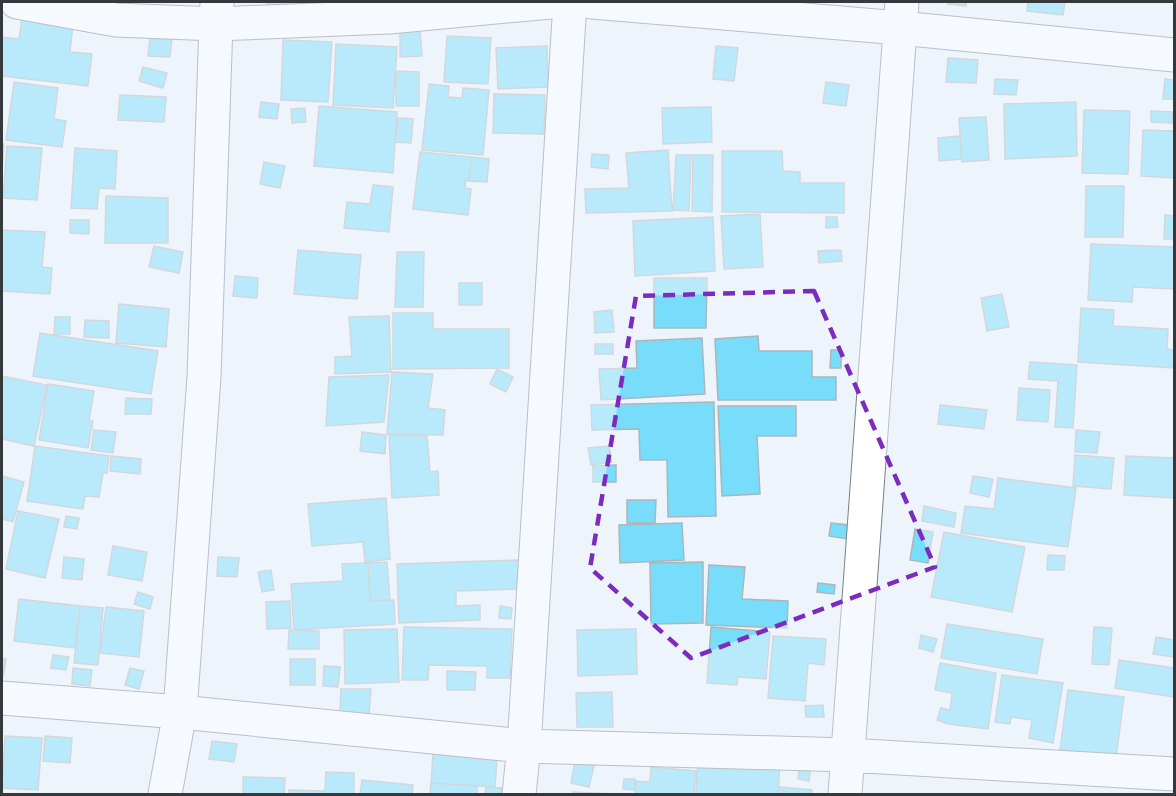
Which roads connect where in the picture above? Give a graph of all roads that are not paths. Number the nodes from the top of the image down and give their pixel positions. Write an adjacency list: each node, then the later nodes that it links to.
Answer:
1 (16, 2): 5 (street)
2 (551, 2): 5 (street)
3 (570, 2): 10 (street)
4 (592, 2): 6 (street)
5 (217, 13): 9 (street)
6 (901, 15): 7 (street); 11 (street)
7 (1174, 55)
8 (2, 698): 9 (street)
9 (180, 712): 10 (street); 13 (street)
10 (524, 746): 11 (street); 14 (street)
11 (848, 755): 12 (street); 15 (street)
12 (1174, 774)
13 (165, 795)
14 (519, 795)
15 (845, 795)

